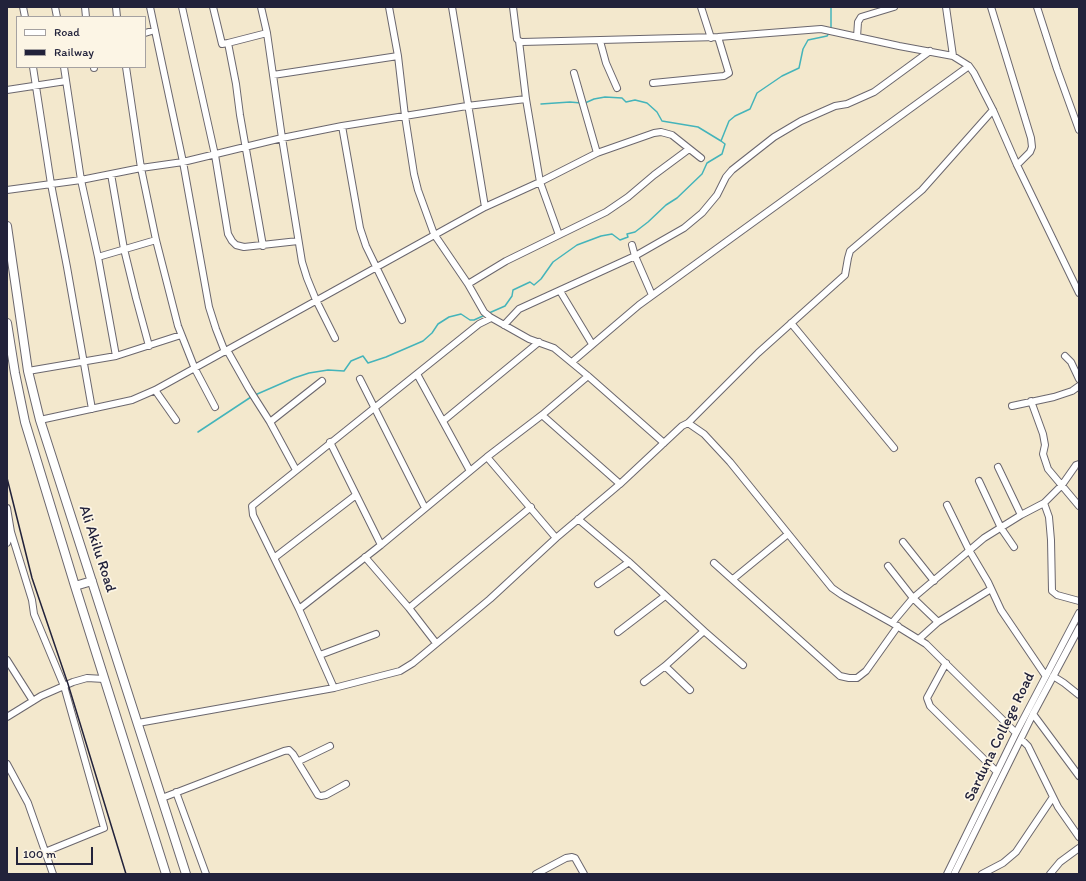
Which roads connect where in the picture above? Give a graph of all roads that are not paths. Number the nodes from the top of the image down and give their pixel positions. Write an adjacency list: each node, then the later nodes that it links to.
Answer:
1 (150, 7): 13 (street)
2 (182, 7): 46 (street)
3 (213, 7): 21 (street)
4 (261, 7): 15 (street)
5 (389, 7): 23 (street)
6 (452, 7): 37 (street)
7 (513, 7): 19 (street)
8 (702, 7): 18 (street)
9 (894, 7): 17 (street)
10 (946, 7): 24 (street)
11 (991, 7): 49 (street)
12 (1037, 7): 41 (street)
13 (155, 30): 14 (street); 48 (street)
14 (146, 33)
15 (267, 33): 21 (street); 30 (street)
16 (718, 37): 17 (street); 18 (street); 32 (street)
17 (857, 37): 22 (street)
18 (711, 38): 20 (street)
19 (519, 41): 20 (street); 36 (street)
20 (600, 41): 34 (street)
21 (228, 43): 43 (street)
22 (930, 51): 24 (street); 65 (street)
23 (398, 56): 30 (street); 39 (street)
24 (953, 56): 25 (street)
25 (969, 66): 38 (street); 72 (street)
26 (33, 68): 33 (street)
27 (64, 68): 31 (street)
28 (126, 68): 50 (street)
29 (574, 73): 45 (street)
30 (273, 76): 42 (street)
31 (66, 81): 33 (street); 52 (street)
32 (653, 83)
33 (36, 85): 35 (street); 54 (street)
34 (617, 88)
35 (7, 90)
36 (526, 98): 37 (street); 53 (street)
37 (467, 106): 39 (street); 56 (street)
38 (993, 110): 49 (street); 76 (street)
39 (405, 116): 40 (street); 58 (street)
40 (342, 126): 42 (street); 67 (street)
41 (1079, 130)
42 (282, 138): 43 (street); 61 (street)
43 (246, 147): 46 (street); 63 (street)
44 (689, 149): 45 (street); 47 (street); 59 (street)
45 (598, 153): 53 (street)
46 (215, 155): 48 (street); 63 (street)
47 (701, 158)
48 (183, 162): 50 (street); 84 (street)
49 (1017, 165): 68 (street)
50 (141, 168): 51 (street); 60 (street)
51 (110, 174): 52 (street); 64 (street)
52 (81, 180): 54 (street); 66 (street)
53 (540, 182): 56 (street); 59 (street)
54 (52, 184): 55 (street); 87 (street)
55 (7, 190)
56 (485, 206): 58 (street)
57 (7, 226): 90 (main road, Ali Akilu Road)
58 (434, 234): 67 (street); 69 (street)
59 (559, 235): 69 (street)
60 (156, 240): 64 (street); 79 (street)
61 (298, 241): 63 (street); 73 (street)
62 (632, 245): 65 (street)
63 (263, 246)
64 (124, 249): 66 (street); 83 (street)
65 (635, 256): 70 (street); 72 (street)
66 (98, 257): 85 (street)
67 (376, 267): 73 (street); 75 (street)
68 (1076, 282): 71 (street)
69 (468, 284): 74 (street)
70 (560, 291): 78 (street); 82 (street)
71 (1079, 293)
72 (652, 295): 82 (street)
73 (316, 300): 80 (street); 84 (street)
74 (490, 317): 78 (street); 91 (street)
75 (402, 320)
76 (791, 323): 108 (street); 111 (street)
77 (7, 324): 147 (main road, Ali Akilu Road)
78 (504, 325): 81 (street)
79 (181, 335): 83 (street); 89 (street)
80 (335, 338)
81 (539, 342): 88 (street); 106 (street)
82 (592, 344): 88 (street)
83 (149, 346): 85 (street)
84 (226, 351): 89 (street); 107 (street)
85 (116, 356): 87 (street)
86 (1065, 356): 94 (street)
87 (83, 362): 90 (street); 102 (street)
88 (572, 362): 92 (street)
89 (195, 369): 97 (street); 100 (street)
90 (28, 371): 104 (main road, Ali Akilu Road)
91 (417, 374): 101 (street); 106 (street)
92 (588, 376): 103 (street); 110 (street)
93 (360, 379): 101 (street)
94 (1079, 379)
95 (322, 381): 107 (street)
96 (1079, 386): 98 (street)
97 (155, 390): 102 (street); 105 (street)
98 (1031, 402): 99 (street); 119 (street)
99 (1012, 406)
100 (215, 407)
101 (375, 407): 109 (street); 126 (street)
102 (92, 409): 104 (street)
103 (542, 415): 112 (street); 118 (street)
104 (40, 420): 145 (main road, Ali Akilu Road)
105 (176, 420)
106 (443, 421): 116 (street)
107 (270, 422): 115 (street)
108 (688, 423): 110 (street); 131 (street)
109 (330, 442): 115 (street); 120 (street)
110 (664, 443): 118 (street)
111 (894, 448)
112 (487, 456): 116 (street); 124 (street)
113 (1079, 464): 119 (street)
114 (998, 467): 127 (street)
115 (296, 470): 139 (street)
116 (470, 471): 126 (street)
117 (979, 481): 129 (street)
118 (620, 484): 128 (street)
119 (1062, 485): 121 (street); 123 (street)
120 (356, 495): 135 (street); 139 (street)
121 (1044, 503): 127 (street); 151 (street)
122 (947, 505): 137 (street)
123 (1079, 506)
124 (531, 507): 132 (street); 152 (street)
125 (7, 508): 130 (street)
126 (425, 508): 135 (street)
127 (1021, 515): 129 (street)
128 (578, 519): 132 (street); 140 (street)
129 (1001, 528): 136 (street); 137 (street)
130 (11, 532): 134 (street); 174 (street)
131 (788, 534): 143 (street); 155 (street)
132 (556, 538): 163 (street)
133 (903, 542): 144 (street)
134 (7, 543)
135 (381, 545): 138 (street)
136 (1014, 547)
137 (969, 550): 144 (street); 148 (street)
138 (365, 557): 152 (street); 153 (street)
139 (274, 558): 153 (street)
140 (629, 562): 146 (street); 149 (street)
141 (714, 562): 143 (street)
142 (888, 566): 150 (street)
143 (733, 579): 157 (street)
144 (934, 580): 150 (street)
145 (92, 581): 147 (main road); 181 (main road, Ali Akilu Road)
146 (598, 584)
147 (75, 586): 172 (main road, Ali Akilu Road)
148 (991, 589): 156 (street); 170 (street)
149 (665, 596): 159 (street); 160 (street)
150 (913, 598): 155 (street); 156 (street)
151 (1079, 602)
152 (409, 608): 163 (street)
153 (299, 609): 165 (street)
154 (1079, 613): 164 (street, Sarduna College Road)
155 (892, 622): 157 (street)
156 (938, 622): 162 (street)
157 (898, 626): 162 (street)
158 (1079, 628): 164 (street, Sarduna College Road)
159 (618, 632)
160 (704, 632): 168 (street); 169 (street)
161 (376, 634): 165 (street)
162 (919, 639): 167 (street)
163 (436, 643): 175 (street)
164 (1066, 644): 170 (street, Sarduna College Road); 171 (street, Sarduna College Road)
165 (320, 655): 175 (street)
166 (7, 660): 178 (street)
167 (946, 663): 182 (street); 187 (street)
168 (743, 665)
169 (665, 666): 173 (street); 176 (street)
170 (1045, 676): 182 (street, Sarduna College Road)
171 (1053, 676): 177 (street); 179 (street, Sarduna College Road)
172 (104, 679): 174 (street); 197 (main road, Ali Akilu Road)
173 (644, 682)
174 (64, 686): 178 (street); 195 (street)
175 (334, 688): 181 (street)
176 (690, 690)
177 (1079, 695)
178 (33, 701): 180 (street)
179 (1033, 714): 183 (street, Sarduna College Road); 188 (street)
180 (7, 717)
181 (138, 723): 192 (main road, Ali Akilu Road)
182 (1016, 733): 187 (street, Sarduna College Road)
183 (1021, 739): 191 (street); 203 (street, Sarduna College Road)
184 (330, 746): 185 (street)
185 (299, 762): 189 (street); 190 (street)
186 (7, 764): 195 (street)
187 (997, 772): 202 (street, Sarduna College Road)
188 (1079, 776)
189 (346, 784)
190 (176, 792): 192 (street); 199 (street)
191 (1053, 797): 193 (street); 204 (street)
192 (162, 798): 198 (main road, Ali Akilu Road)
193 (1079, 837)
194 (1079, 848): 205 (street)
195 (46, 852): 196 (street)
196 (53, 874)
197 (166, 874)
198 (186, 874)
199 (206, 874)
200 (536, 874): 201 (street)
201 (584, 874)
202 (947, 874)
203 (954, 874)
204 (982, 874)
205 (1052, 874)

